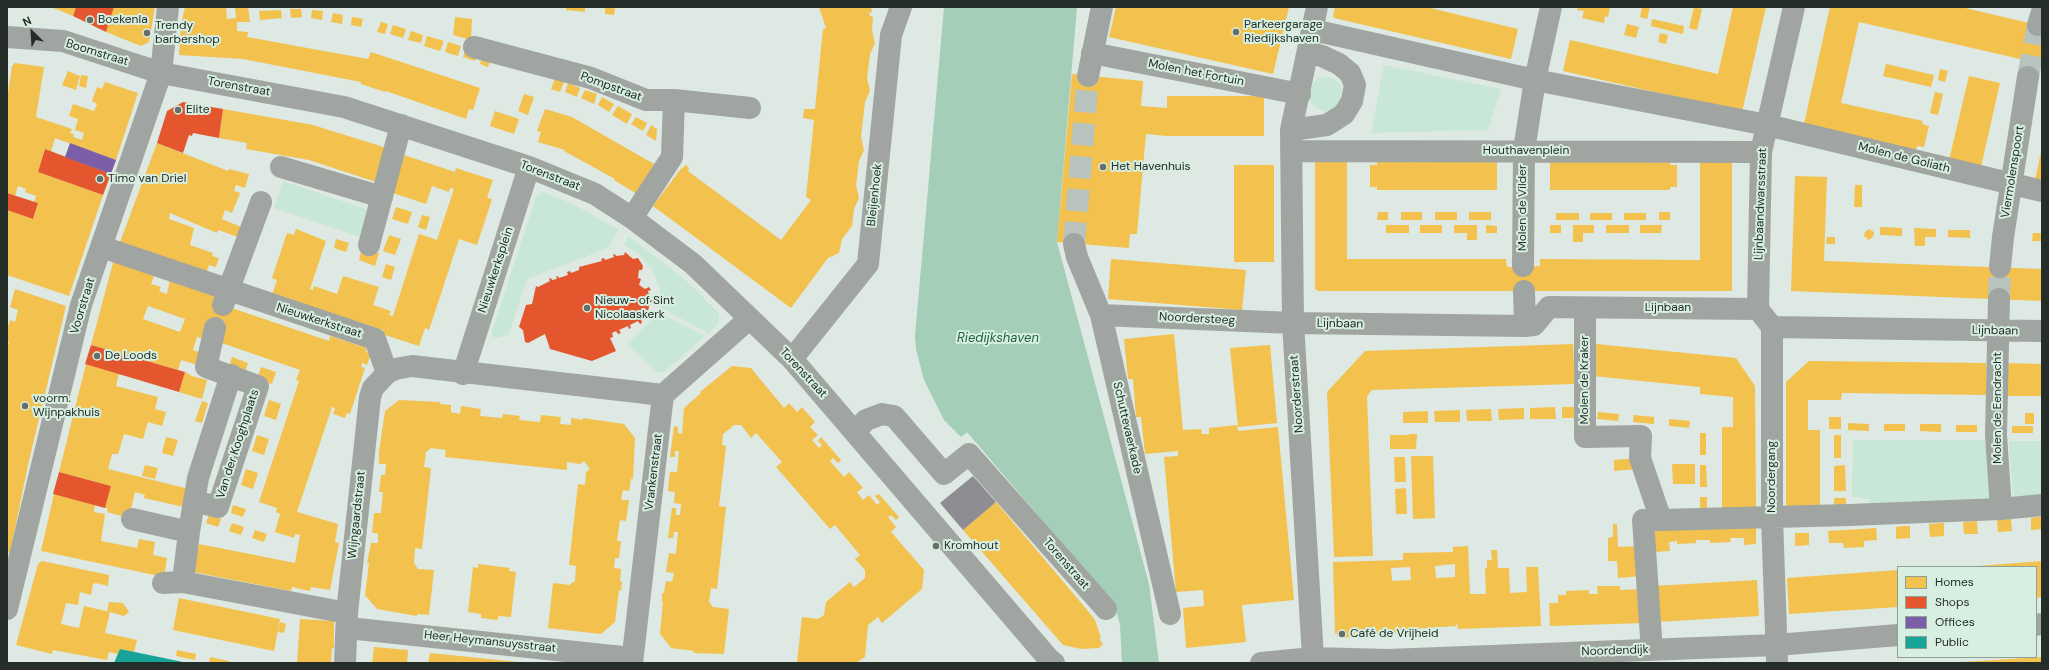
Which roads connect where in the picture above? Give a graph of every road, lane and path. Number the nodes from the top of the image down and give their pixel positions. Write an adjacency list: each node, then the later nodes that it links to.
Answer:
1 (168, 7): 12 (street, Voorstraat)
2 (901, 7): 49 (street, Bleijenhoek)
3 (1102, 7): 10 (street)
4 (1317, 7): 7 (street, Noorderstraat)
5 (1551, 7): 15 (street, Molen de Vilder)
6 (1794, 7): 20 (street, Lijnbaandwarsstraat)
7 (1313, 30): 11 (street, Noorderstraat); 15 (street)
8 (7, 37): 12 (street, Boomstraat)
9 (474, 47): 17 (street, Pompstraat)
10 (1092, 53): 13 (street); 16 (street, Molen het Fortuin)
11 (1308, 53): 16 (street, Noorderstraat); 21 (street)
12 (161, 73): 19 (street, Torenstraat); 33 (street, Voorstraat)
13 (1088, 76)
14 (2028, 77): 26 (street, Viermolenspoort)
15 (1536, 80): 20 (street); 22 (street, Molen de Vilder)
16 (1300, 94): 21 (street, Noorderstraat)
17 (674, 100): 18 (street, Pompstraat); 30 (street)
18 (750, 108)
19 (401, 125): 25 (street, Torenstraat); 28 (street)
20 (1767, 125): 23 (street, Lijnbaandwarsstraat); 26 (street, Molen de Goliath)
21 (1291, 140): 22 (street, Houthavenplein); 43 (street, Noorderstraat)
22 (1524, 150): 23 (street, Houthavenplein); 34 (street, Molen de Vilder)
23 (1761, 152): 40 (street, Lijnbaandwarsstraat)
24 (281, 167): 28 (street)
25 (529, 167): 30 (street, Torenstraat); 51 (street, Nieuwkerksplein)
26 (2012, 184): 27 (street, Molen de Goliath); 35 (street, Viermolenspoort)
27 (2042, 191)
28 (382, 197): 32 (street)
29 (261, 202): 37 (street)
30 (632, 218): 42 (street, Torenstraat)
31 (1074, 244): 41 (street, Schuttevaerkade)
32 (369, 245)
33 (102, 247): 37 (street, Nieuwkerkstraat); 62 (street, Voorstraat)
34 (1523, 266)
35 (2000, 267)
36 (1524, 291): 44 (street)
37 (226, 298): 50 (street, Nieuwkerkstraat)
38 (1999, 299): 47 (street)
39 (1585, 308): 40 (street, Lijnbaan); 44 (street, Lijnbaan); 60 (street, Molen de Kraker)
40 (1758, 309): 45 (street)
41 (1101, 315): 43 (street, Noordersteeg); 64 (street, Schuttevaerkade)
42 (749, 319): 49 (street, Torenstraat); 53 (street)
43 (1293, 323): 44 (street, Lijnbaan); 69 (street, Noorderstraat)
44 (1525, 326)
45 (1772, 327): 47 (street, Lijnbaan); 58 (street, Noordergang)
46 (215, 328): 52 (street, Van der Kooghplaats)
47 (1998, 331): 48 (street, Lijnbaan); 57 (street, Molen de Eendracht)
48 (2042, 331)
49 (792, 359): 54 (street, Torenstraat)
50 (387, 373): 51 (street); 65 (street, Wijngaardstraat)
51 (463, 374): 53 (street)
52 (231, 375): 55 (street); 55 (street, Van der Kooghplaats)
53 (663, 395): 70 (street, Vrankenstraat)
54 (855, 432): 63 (street, Torenstraat); 73 (street, Torenstraat)
55 (194, 501): 61 (street)
56 (2042, 506): 57 (street)
57 (2001, 509): 58 (street)
58 (1772, 518): 60 (street); 68 (street, Noordergang)
59 (132, 519): 61 (street)
60 (1661, 520): 67 (street)
61 (189, 532): 65 (street, Heer Heymansuysstraat)
62 (7, 609)
63 (1106, 609)
64 (1170, 614)
65 (348, 620): 70 (street, Heer Heymansuysstraat); 72 (street, Wijngaardstraat)
66 (1897, 635): 68 (street, Noordendijk)
67 (1651, 637)
68 (1776, 644): 71 (street, Noordendijk)
69 (1314, 658): 71 (street, Noordendijk); 74 (street, Noordendijk)
70 (632, 660)
71 (1388, 661)
72 (345, 663)
73 (1054, 663)
74 (1261, 663)

